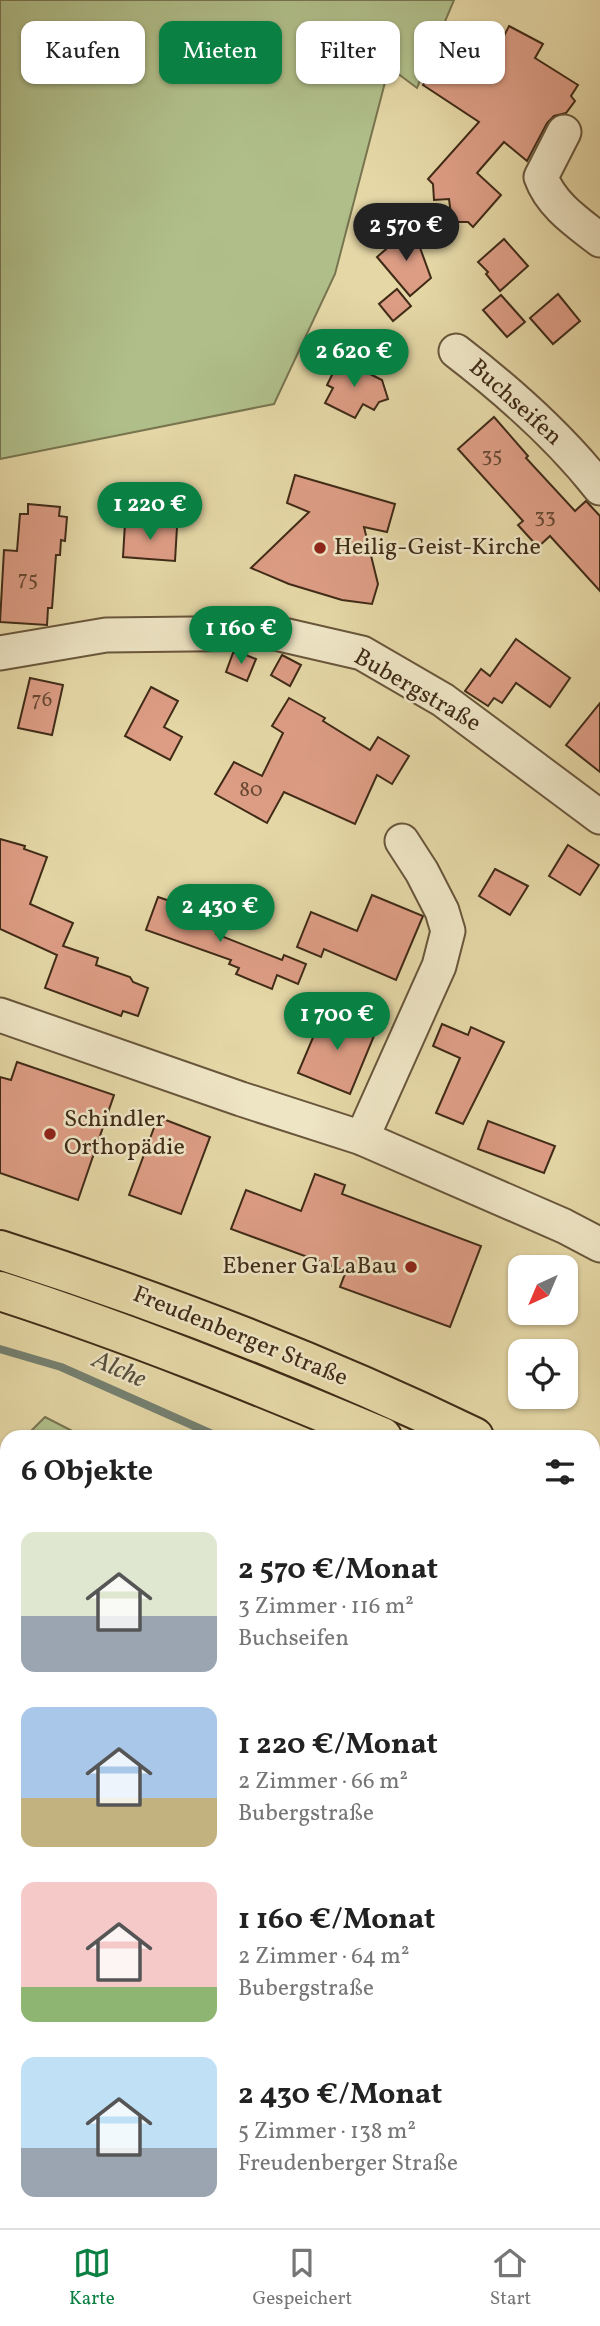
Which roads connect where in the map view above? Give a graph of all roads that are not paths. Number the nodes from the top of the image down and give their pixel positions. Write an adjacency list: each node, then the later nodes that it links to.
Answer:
1 (564, 132): 2 (street)
2 (600, 240)
3 (456, 351): 4 (street, Buchseifen)
4 (600, 488)
5 (0, 653): 6 (street, Bubergstraße)
6 (600, 817)
7 (401, 841): 9 (street)
8 (0, 1016): 9 (street)
9 (362, 1138): 10 (street)
10 (600, 1245)
11 (0, 1250): 14 (main road, Freudenberger Straße)
12 (0, 1291): 13 (main road, Freudenberger Straße)
13 (365, 1430)
14 (459, 1430)

